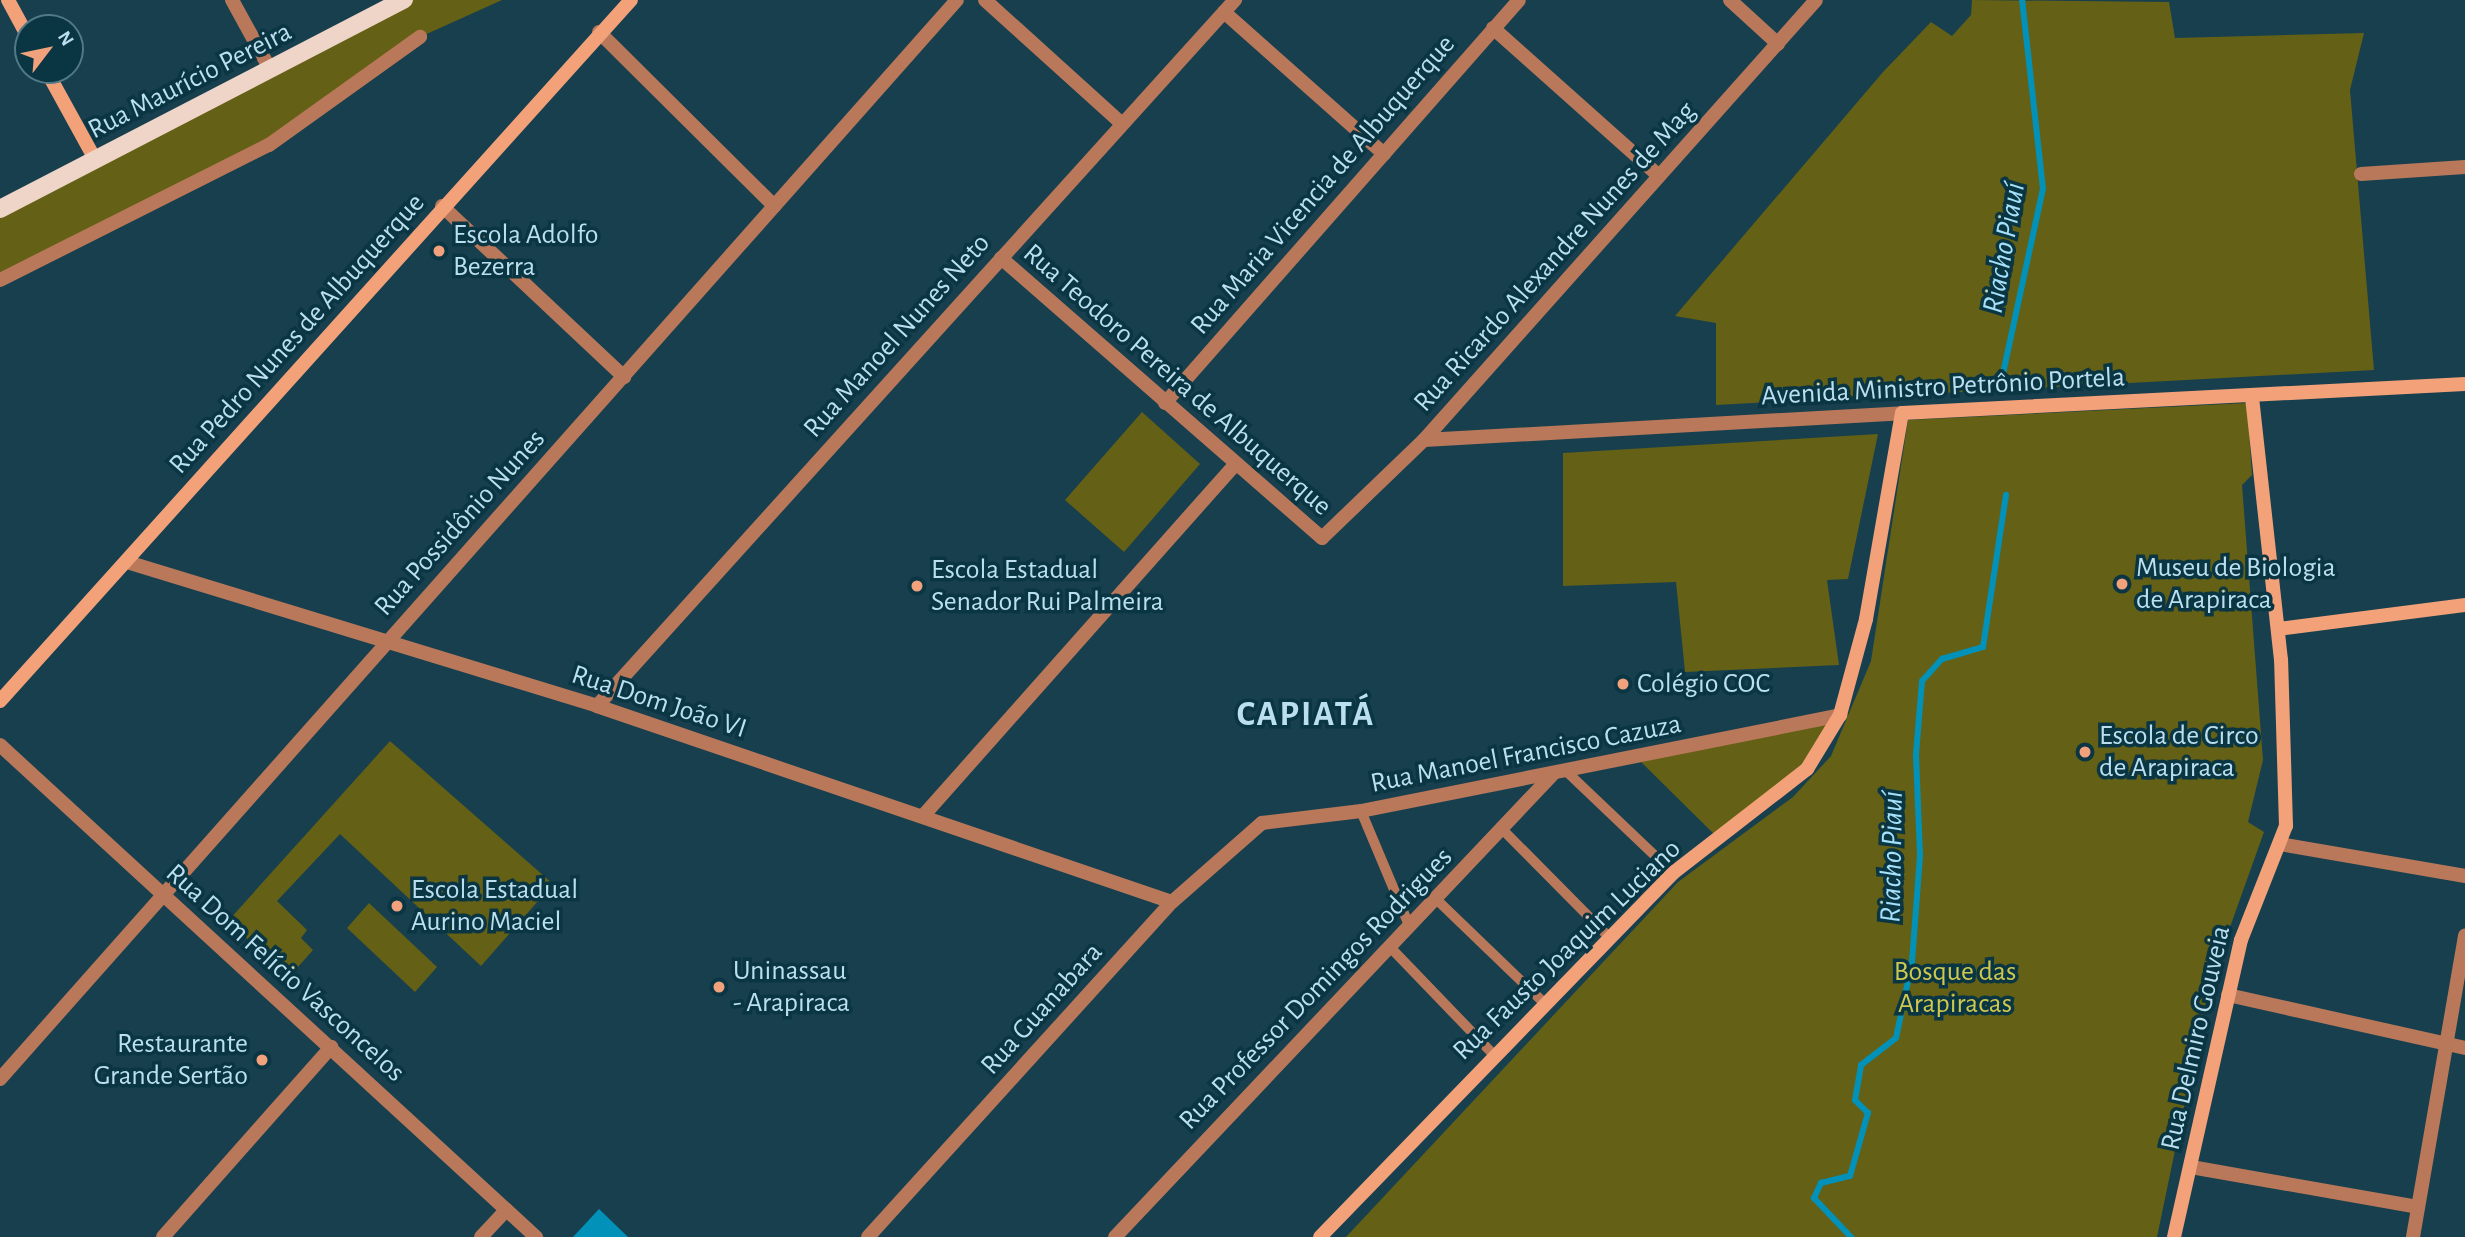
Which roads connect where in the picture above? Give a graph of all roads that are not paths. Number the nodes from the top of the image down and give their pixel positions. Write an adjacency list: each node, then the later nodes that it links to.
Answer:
1 (232, 0): 15 (street)
2 (404, 0): 15 (main road, Rua Maurício Pereira)
3 (631, 0): 12 (street, Rua Pedro Nunes de Albuquerque)
4 (957, 0): 24 (street, Rua Possidônio Nunes)
5 (985, 0): 17 (street)
6 (1235, 0): 10 (street, Rua Manoel Nunes Neto)
7 (1519, 0): 11 (street, Rua Maria Vicencia de Albuquerque)
8 (1730, 0): 14 (street)
9 (1816, 0): 14 (street, Rua Ricardo Alexandre Nunes de Mag)
10 (1224, 12): 17 (street, Rua Manoel Nunes Neto); 18 (street)
11 (1493, 28): 18 (street, Rua Maria Vicencia de Albuquerque); 22 (street)
12 (598, 32): 23 (street, Rua Pedro Nunes de Albuquerque); 24 (street)
13 (420, 37): 27 (street)
14 (1777, 44): 22 (street, Rua Ricardo Alexandre Nunes de Mag)
15 (270, 69): 19 (main road, Rua Maurício Pereira)
16 (54, 84): 19 (street)
17 (1119, 121): 26 (street, Rua Manoel Nunes Neto)
18 (1384, 155): 31 (street, Rua Maria Vicencia de Albuquerque)
19 (95, 159): 25 (main road, Rua Maurício Pereira)
20 (2465, 167): 21 (street)
21 (2361, 174)
22 (1659, 176): 33 (street, Rua Ricardo Alexandre Nunes de Mag)
23 (442, 206): 28 (street); 36 (street, Rua Pedro Nunes de Albuquerque)
24 (774, 206): 28 (street, Rua Possidônio Nunes)
25 (0, 209)
26 (1001, 258): 31 (street, Rua Teodoro Pereira de Albuquerque); 41 (street, Rua Manoel Nunes Neto)
27 (0, 280)
28 (624, 377): 39 (street, Rua Possidônio Nunes)
29 (2465, 384): 30 (street, Avenida Ministro Petrônio Portela)
30 (2252, 396): 32 (street, Avenida Ministro Petrônio Portela); 38 (street, Rua Delmiro Gouveia)
31 (1165, 403): 34 (street, Rua Teodoro Pereira de Albuquerque)
32 (1902, 413): 33 (street, Avenida Ministro Petrônio Portela); 42 (street, Rua Fausto Joaquim Luciano)
33 (1424, 440): 35 (street, Rua Ricardo Alexandre Nunes de Mag)
34 (1235, 465): 35 (street, Rua Teodoro Pereira de Albuquerque); 46 (street)
35 (1322, 538)
36 (127, 562): 39 (street, Rua Dom João VI); 40 (street, Rua Pedro Nunes de Albuquerque)
37 (2465, 605): 38 (street)
38 (2277, 629): 49 (street, Rua Delmiro Gouveia)
39 (387, 641): 41 (street, Rua Dom João VI); 52 (street, Rua Possidônio Nunes)
40 (0, 701)
41 (597, 706): 46 (street, Rua Dom João VI)
42 (1840, 715): 44 (street, Rua Manoel Francisco Cazuza); 50 (street, Rua Fausto Joaquim Luciano)
43 (0, 745): 52 (street, Rua Dom Felício Vasconcelos)
44 (1560, 774): 45 (street, Rua Manoel Francisco Cazuza); 48 (street, Rua Professor Domingos Rodrigues); 50 (lane)
45 (1361, 811): 47 (street, Rua Manoel Francisco Cazuza); 55 (lane)
46 (923, 816): 54 (street, Rua Dom João VI)
47 (1262, 823): 54 (street, Rua Guanabara)
48 (1502, 830): 53 (street, Rua Professor Domingos Rodrigues); 57 (lane)
49 (2280, 844): 51 (street); 59 (street, Rua Delmiro Gouveia)
50 (1673, 873): 57 (street, Rua Fausto Joaquim Luciano)
51 (2465, 876)
52 (161, 892): 62 (street, Rua Dom Felício Vasconcelos); 65 (street, Rua Possidônio Nunes)
53 (1435, 898): 55 (street, Rua Professor Domingos Rodrigues); 60 (lane)
54 (1172, 902): 72 (street, Rua Guanabara)
55 (1408, 923): 58 (street, Rua Professor Domingos Rodrigues)
56 (2465, 935): 61 (street)
57 (1609, 937): 60 (street, Rua Fausto Joaquim Luciano)
58 (1388, 946): 64 (lane); 73 (street, Rua Professor Domingos Rodrigues)
59 (2228, 995): 61 (street); 66 (street, Rua Delmiro Gouveia)
60 (1544, 1003): 64 (street, Rua Fausto Joaquim Luciano)
61 (2444, 1042): 63 (street); 67 (street)
62 (331, 1047): 68 (street, Rua Dom Felício Vasconcelos); 69 (street)
63 (2465, 1048)
64 (1493, 1054): 74 (street, Rua Fausto Joaquim Luciano)
65 (0, 1079)
66 (2192, 1167): 67 (street); 75 (street, Rua Delmiro Gouveia)
67 (2418, 1207): 76 (street)
68 (506, 1210): 70 (street); 71 (street, Rua Dom Felício Vasconcelos)
69 (163, 1237)
70 (481, 1237)
71 (536, 1237)
72 (868, 1237)
73 (1115, 1237)
74 (1320, 1237)
75 (2174, 1237)
76 (2413, 1237)

